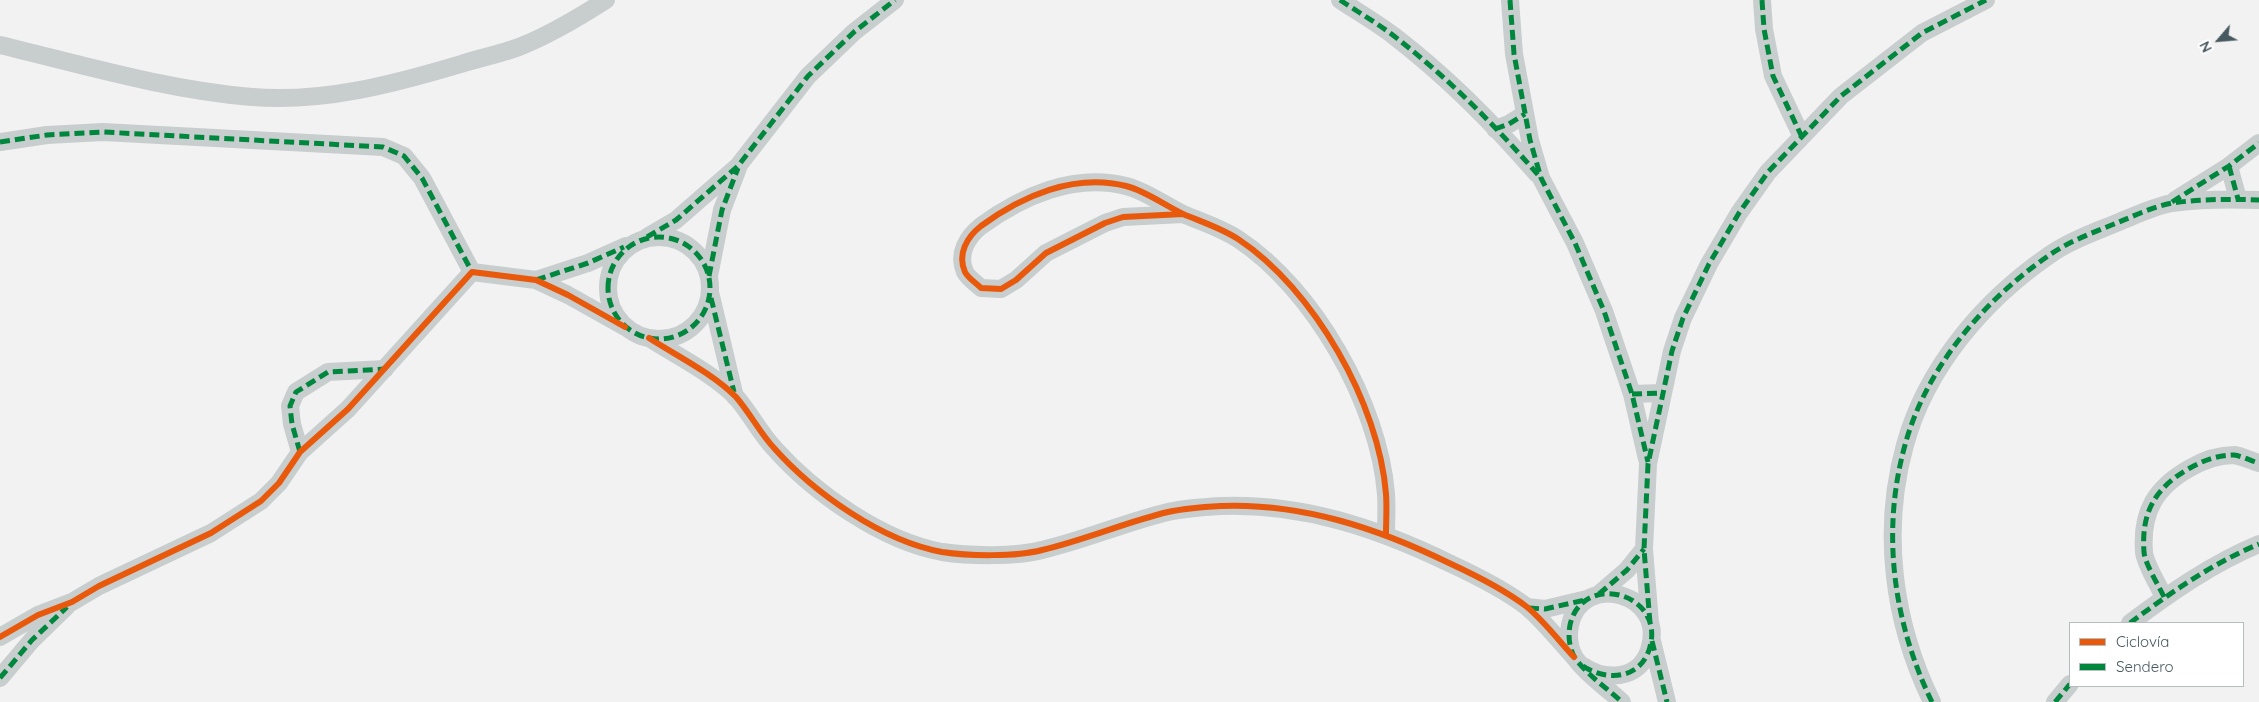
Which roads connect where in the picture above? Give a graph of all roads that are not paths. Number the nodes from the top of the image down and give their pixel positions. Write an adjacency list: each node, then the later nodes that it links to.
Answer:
1 (606, 0): 7 (street)
2 (895, 0): 13 (street)
3 (1340, 0): 9 (street)
4 (1510, 0): 8 (street)
5 (1762, 0): 10 (street)
6 (1986, 0): 10 (street)
7 (0, 45)
8 (1525, 114): 9 (street); 15 (street)
9 (1495, 128): 15 (street)
10 (1801, 135): 27 (street)
11 (0, 142): 21 (street)
12 (2259, 143): 14 (street)
13 (738, 166): 20 (street); 23 (street)
14 (2229, 166): 16 (street); 18 (street)
15 (1541, 178): 28 (street)
16 (2238, 199): 17 (street); 18 (street)
17 (2259, 200)
18 (2170, 203): 49 (street)
19 (1183, 214): 19 (street); 33 (street)
20 (640, 240): 22 (street); 23 (street); 24 (street)
21 (472, 272): 22 (street); 26 (street)
22 (536, 280): 24 (street)
23 (710, 284): 25 (street); 29 (street)
24 (625, 327): 25 (street)
25 (648, 338): 29 (street)
26 (385, 369): 30 (street); 30 (street)
27 (1663, 393): 28 (street); 32 (street)
28 (1632, 394): 32 (street)
29 (735, 397): 33 (street)
30 (300, 452): 38 (street)
31 (2259, 463): 37 (street)
32 (1648, 464): 35 (street)
33 (1386, 535): 39 (street)
34 (2259, 544): 37 (street)
35 (1644, 550): 36 (street); 41 (street)
36 (1593, 597): 39 (street); 41 (street); 44 (street)
37 (2164, 597): 40 (street)
38 (72, 602): 42 (street); 45 (street)
39 (1527, 607): 44 (street)
40 (2131, 622)
41 (1650, 624): 43 (street)
42 (0, 637)
43 (1652, 641): 44 (street); 48 (street)
44 (1578, 661): 47 (street)
45 (0, 678)
46 (2069, 685): 50 (street)
47 (1622, 702)
48 (1667, 702)
49 (1932, 702)
50 (2055, 702)

